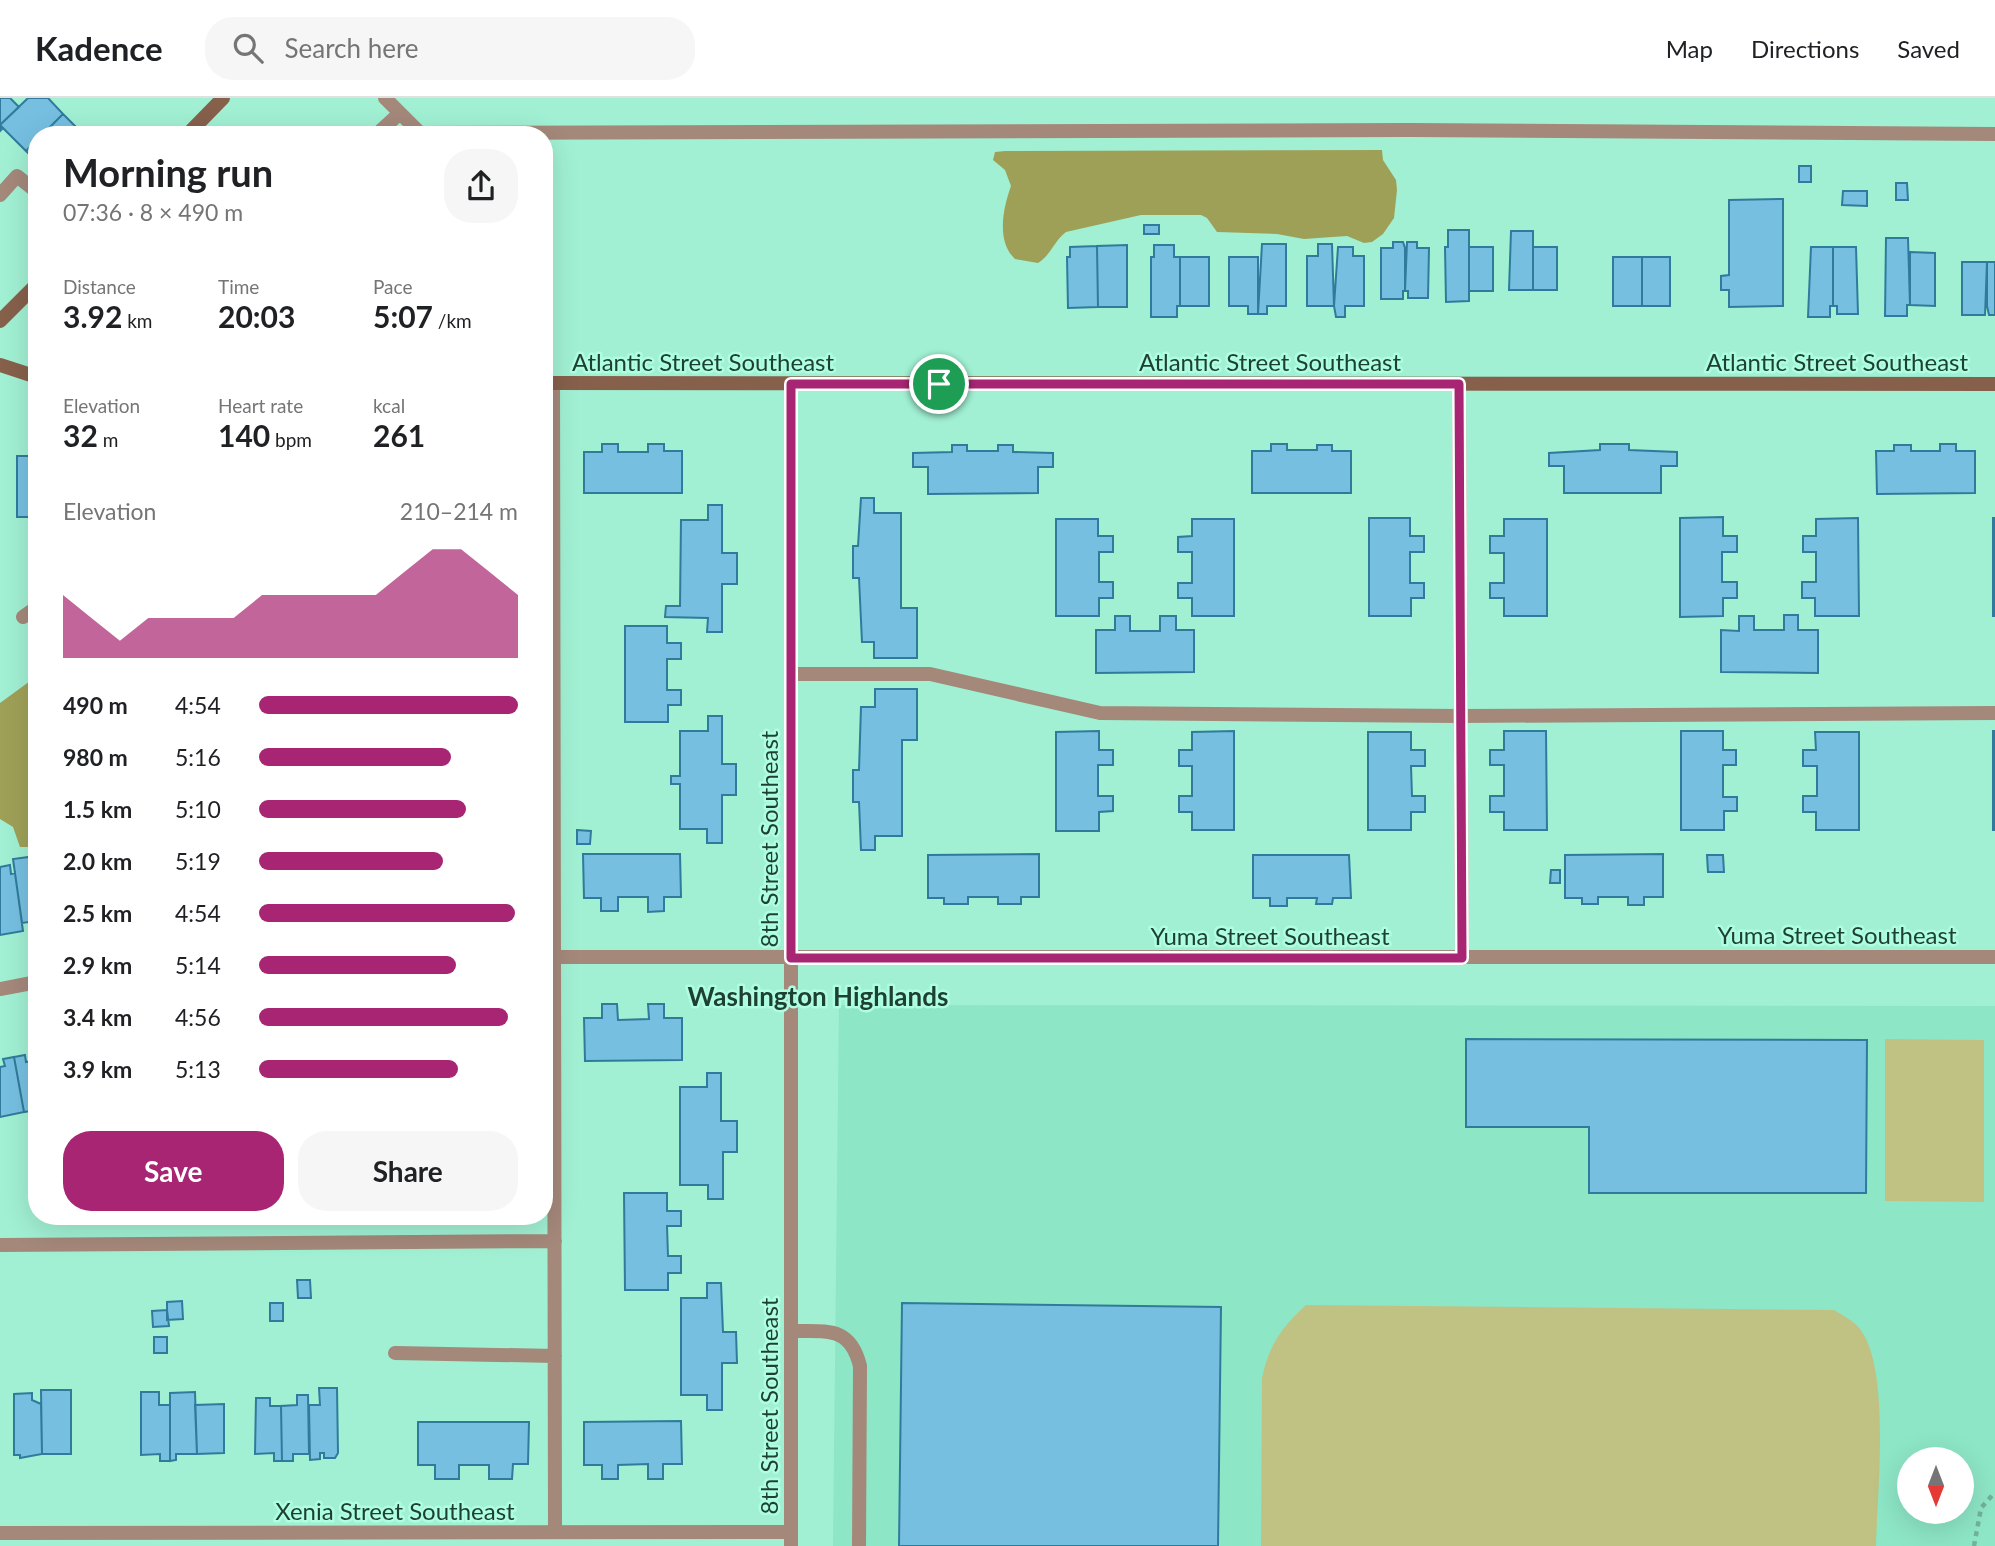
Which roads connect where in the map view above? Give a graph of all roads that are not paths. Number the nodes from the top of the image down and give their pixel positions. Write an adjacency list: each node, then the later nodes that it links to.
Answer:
1 (223, 98): 4 (street)
2 (385, 98): 3 (street)
3 (400, 113): 5 (street); 6 (street)
4 (196, 126)
5 (386, 126)
6 (413, 126)
7 (553, 133): 8 (street)
8 (1995, 134)
9 (28, 185): 10 (street)
10 (0, 195)
11 (28, 293): 12 (street)
12 (0, 321)
13 (0, 365): 14 (street)
14 (28, 374)
15 (553, 383): 16 (street, Atlantic Street Southeast)
16 (791, 384): 17 (street, Atlantic Street Southeast); 21 (street, 8th Street Southeast)
17 (1459, 384): 18 (street, Atlantic Street Southeast); 23 (street)
18 (1995, 384)
19 (28, 613): 20 (street)
20 (23, 617)
21 (791, 674): 23 (street); 26 (street, 8th Street Southeast)
22 (1995, 713): 23 (street)
23 (1459, 716): 27 (street)
24 (1995, 957): 27 (street, Yuma Street Southeast)
25 (553, 958): 26 (street, Yuma Street Southeast)
26 (791, 958): 27 (street, Yuma Street Southeast); 33 (street, 8th Street Southeast)
27 (1462, 958)
28 (28, 984): 29 (street)
29 (0, 989)
30 (553, 1128): 31 (street)
31 (555, 1241): 32 (street); 35 (street)
32 (0, 1245)
33 (791, 1331): 39 (street, 8th Street Southeast); 40 (street)
34 (395, 1353): 35 (street)
35 (555, 1356): 36 (street)
36 (555, 1532): 38 (street, Xenia Street Southeast); 39 (street, Xenia Street Southeast)
37 (0, 1533): 38 (street, Xenia Street Southeast)
38 (482, 1539)
39 (791, 1539)
40 (859, 1546)

